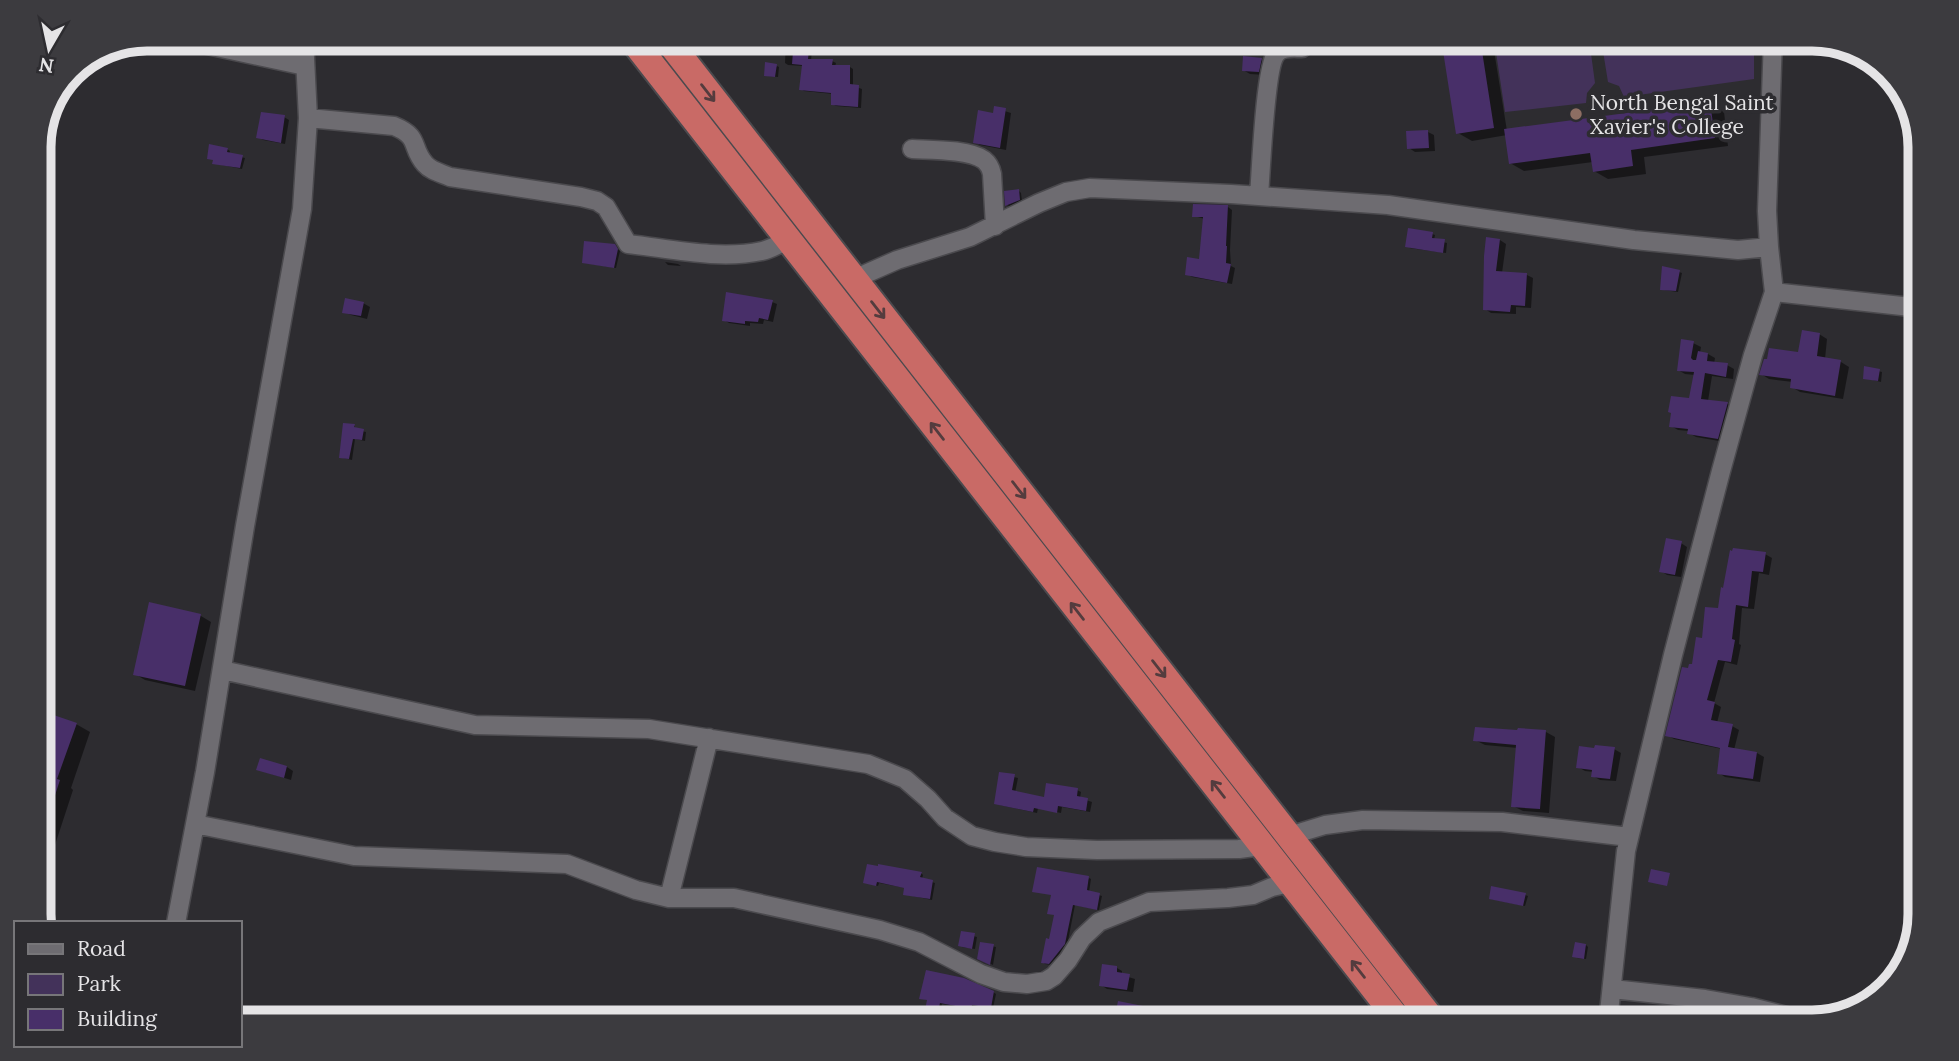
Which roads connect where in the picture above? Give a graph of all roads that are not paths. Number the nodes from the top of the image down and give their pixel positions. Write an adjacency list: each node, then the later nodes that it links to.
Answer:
1 (236, 51): 7 (street)
2 (305, 51): 7 (street)
3 (641, 51): 12 (highway)
4 (676, 51): 14 (highway, one-way to 14)
5 (1278, 51): 10 (street)
6 (1773, 51): 13 (street)
7 (306, 66): 8 (street)
8 (308, 118): 12 (street); 17 (street)
9 (912, 149): 11 (street)
10 (1259, 196): 11 (street); 13 (street)
11 (995, 226): 14 (street)
12 (788, 240): 22 (highway, one-way to 12)
13 (1769, 247): 15 (street)
14 (854, 279): 20 (highway, one-way to 20)
15 (1774, 292): 16 (street); 21 (street)
16 (1908, 308)
17 (222, 670): 18 (street); 19 (street)
18 (709, 738): 22 (street); 24 (street)
19 (195, 824): 24 (street); 25 (street)
20 (1289, 836): 21 (street); 28 (highway)
21 (1629, 836): 26 (street)
22 (1262, 846): 23 (highway)
23 (1290, 883): 24 (street); 27 (highway, one-way to 23)
24 (669, 898)
25 (176, 921)
26 (1612, 989): 29 (street); 30 (street)
27 (1390, 1010)
28 (1424, 1010)
29 (1610, 1010)
30 (1762, 1010)

